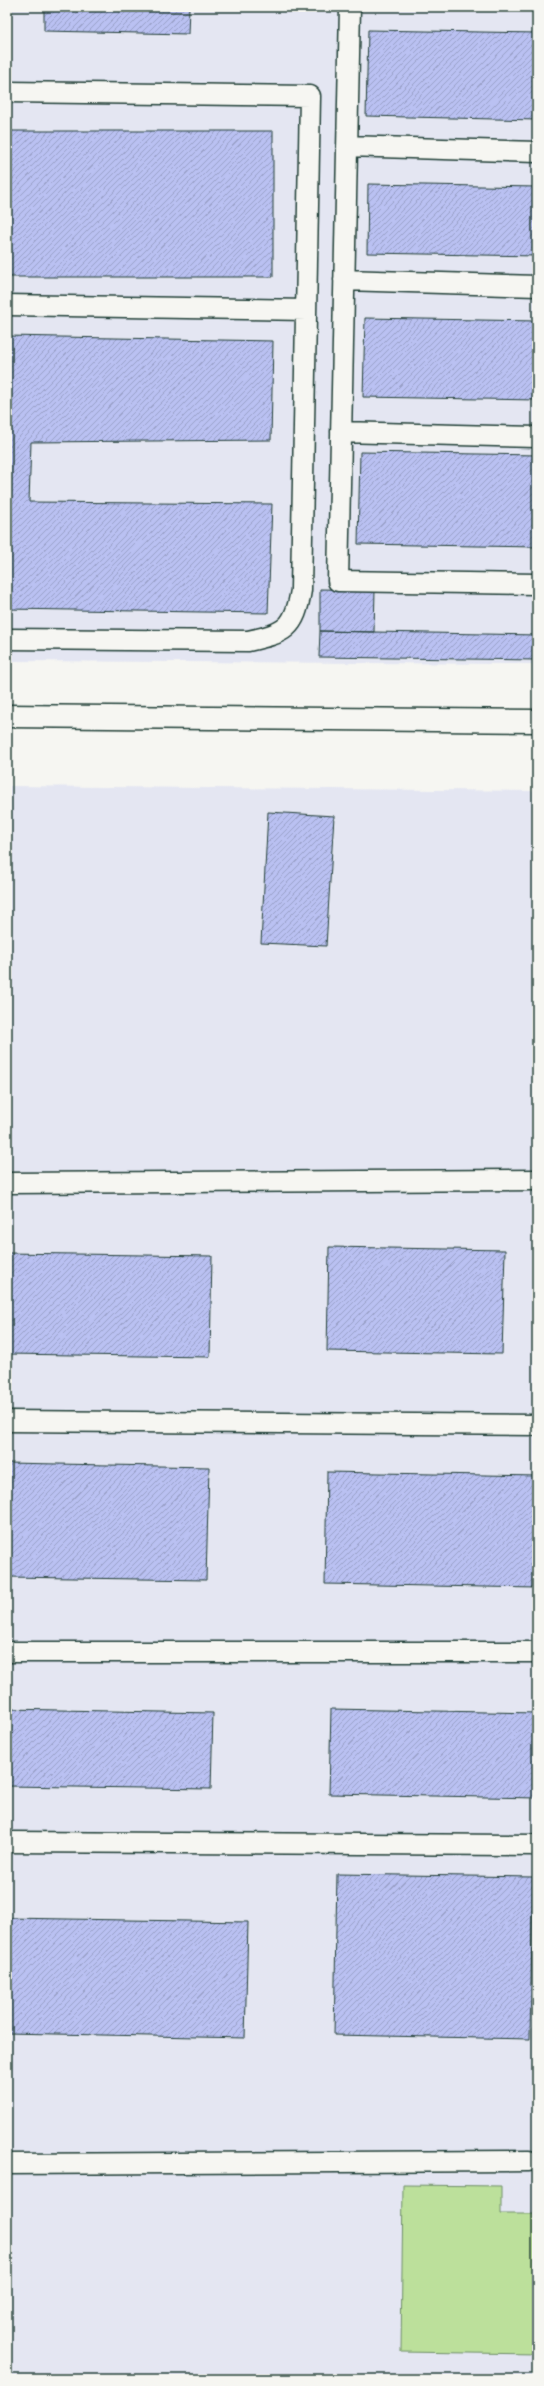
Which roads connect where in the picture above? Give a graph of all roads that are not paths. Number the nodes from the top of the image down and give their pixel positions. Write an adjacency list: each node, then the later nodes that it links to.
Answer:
1 (350, 7): 3 (lane)
2 (7, 92): 8 (lane)
3 (347, 146): 4 (lane); 5 (lane)
4 (537, 152)
5 (344, 280): 6 (lane); 9 (lane)
6 (537, 286)
7 (7, 305): 8 (lane)
8 (306, 310): 12 (lane)
9 (341, 432): 10 (lane); 11 (lane)
10 (537, 437)
11 (537, 584)
12 (7, 639)
13 (7, 716): 14 (street)
14 (537, 721)
15 (537, 1180): 16 (lane)
16 (7, 1183)
17 (7, 1421): 18 (lane)
18 (537, 1425)
19 (7, 1652): 20 (lane)
20 (537, 1652)
21 (7, 1842): 22 (lane)
22 (537, 1845)
23 (529, 2161): 24 (lane)
24 (7, 2164)

